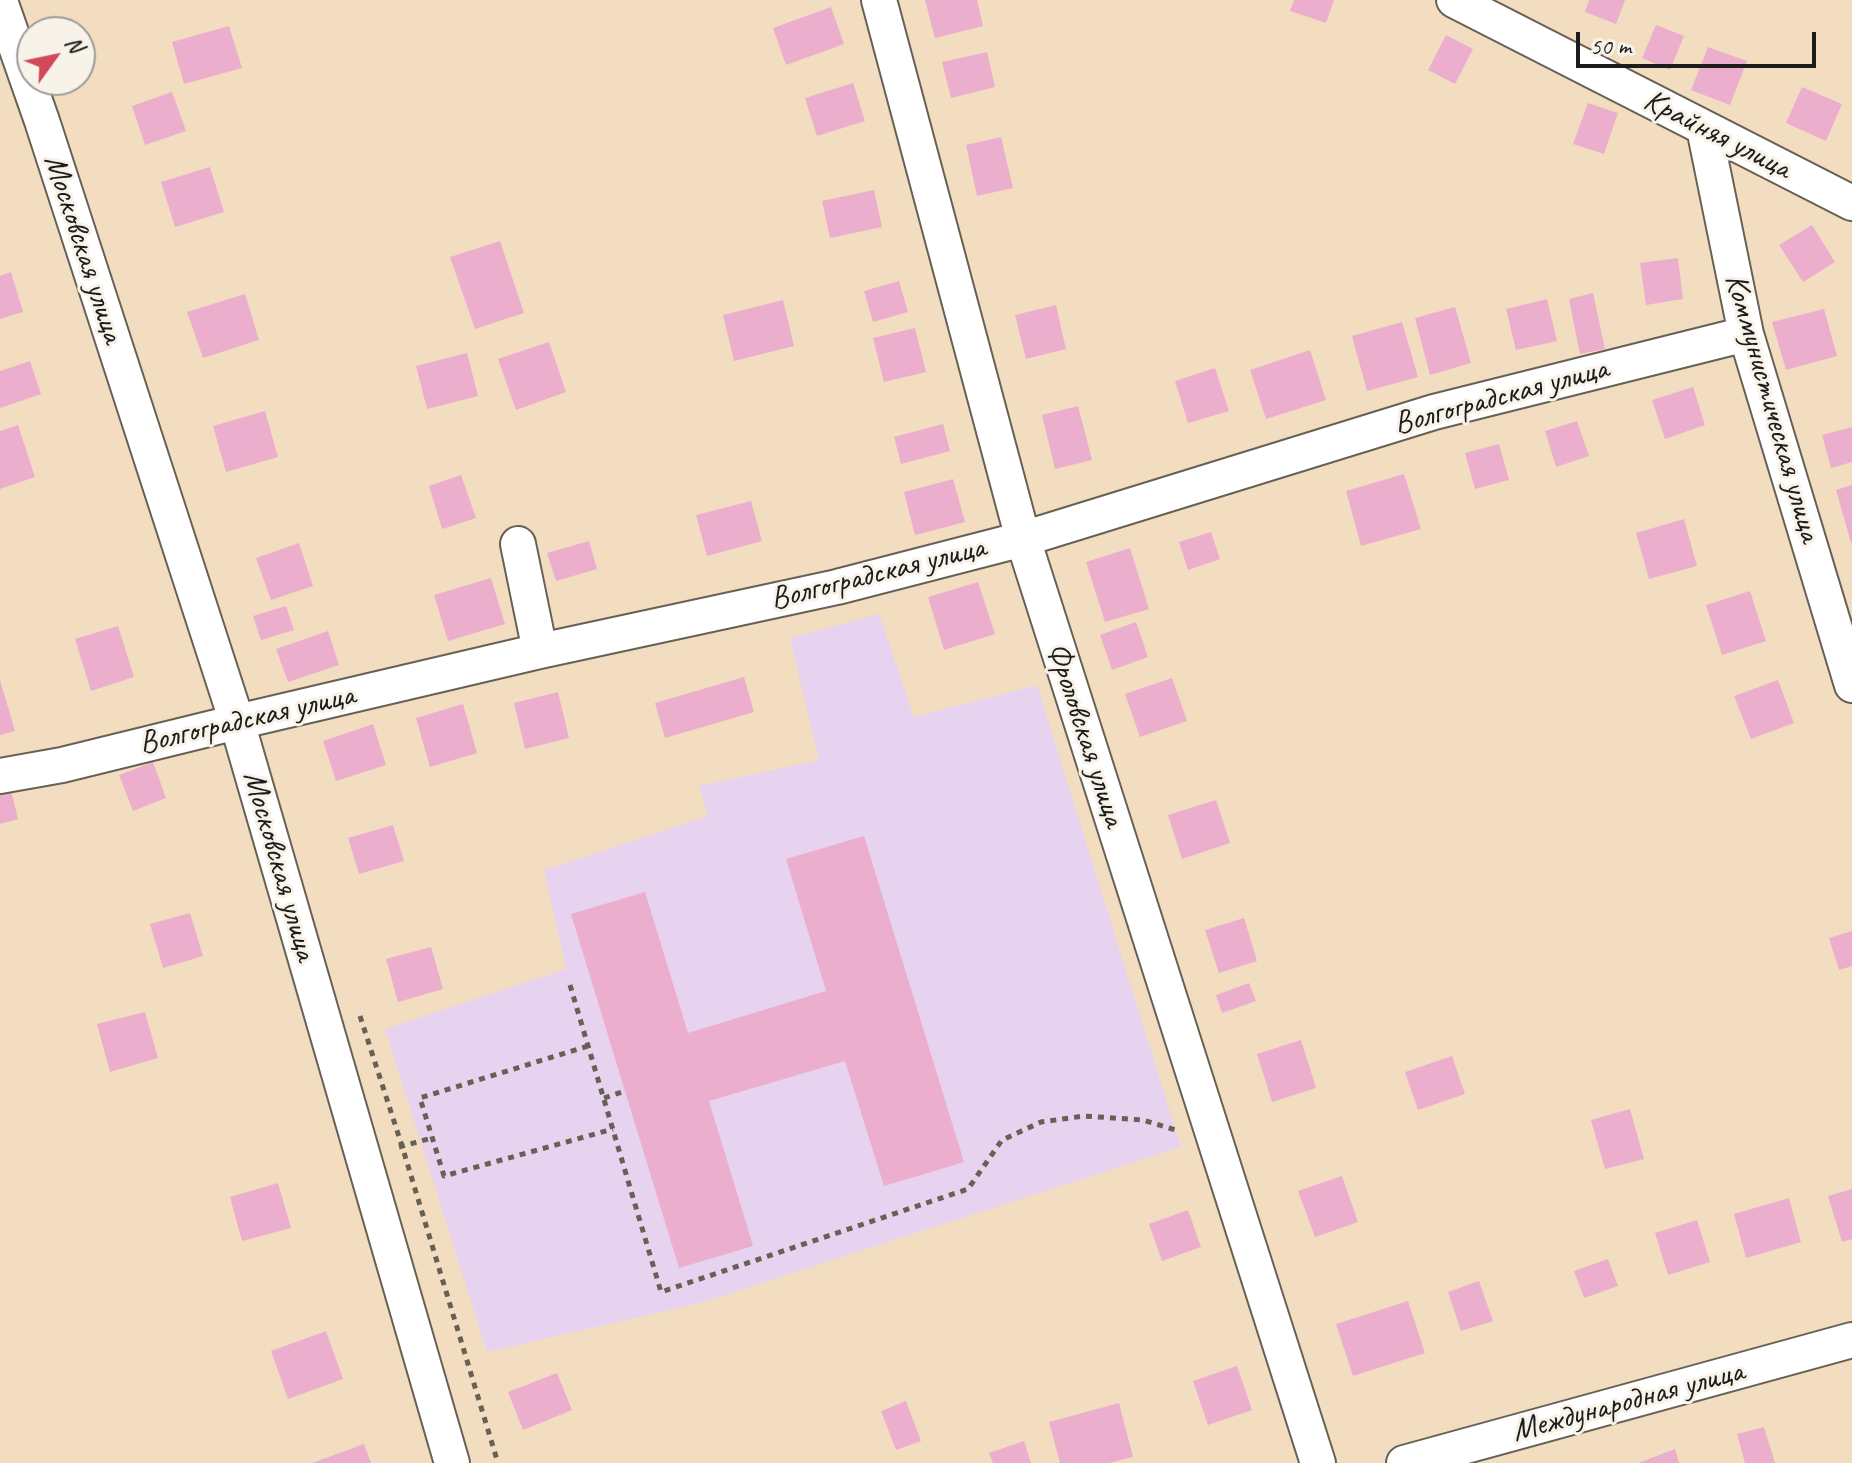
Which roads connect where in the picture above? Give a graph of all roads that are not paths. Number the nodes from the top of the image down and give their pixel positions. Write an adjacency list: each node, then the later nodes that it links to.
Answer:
1 (879, 0): 7 (street, Фроловская улица)
2 (1454, 0): 4 (street, Крайняя улица)
3 (0, 1): 11 (street, Московская улица)
4 (1704, 128): 5 (street, Крайняя улица); 6 (street, Коммунистическая улица)
5 (1852, 203)
6 (1746, 334): 7 (street, Волгоградская улица); 10 (street, Коммунистическая улица)
7 (1023, 539): 9 (street, Волгоградская улица); 15 (street, Фроловская улица)
8 (518, 544): 9 (street)
9 (540, 651): 11 (street, Волгоградская улица)
10 (1852, 685)
11 (237, 722): 12 (street, Волгоградская улица); 14 (street, Московская улица)
12 (0, 776)
13 (1852, 1340): 16 (street, Международная улица)
14 (452, 1463)
15 (1318, 1463)
16 (1404, 1463)

